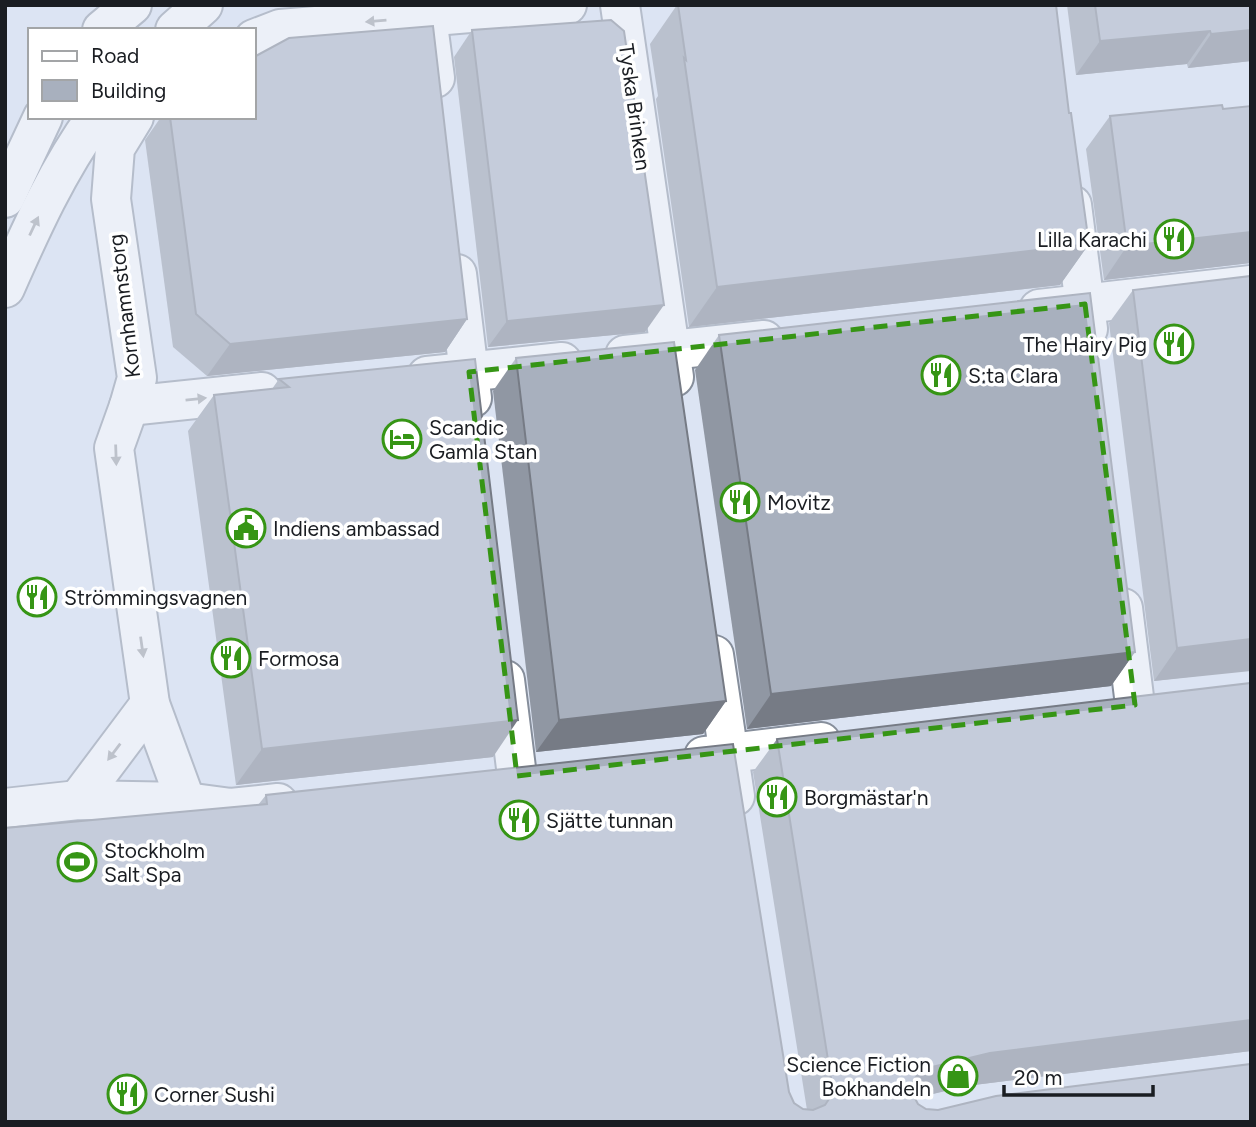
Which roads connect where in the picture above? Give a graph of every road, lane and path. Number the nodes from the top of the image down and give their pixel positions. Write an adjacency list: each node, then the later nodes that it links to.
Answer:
1 (132, 5): 6 (street)
2 (203, 5): 7 (street)
3 (566, 5): 5 (street)
4 (621, 5): 21 (street, Tyska Brinken)
5 (428, 17): 8 (street, one-way to 8); 9 (street)
6 (105, 28)
7 (177, 28)
8 (256, 38)
9 (439, 113)
10 (42, 119): 14 (street)
11 (95, 119): 17 (street, one-way to 11)
12 (133, 119): 27 (street, Kornhamnstorg)
13 (1067, 168): 18 (street)
14 (5, 198)
15 (453, 235): 23 (street)
16 (1251, 285): 18 (street)
17 (5, 288)
18 (1085, 304): 19 (street); 22 (street)
19 (1001, 314)
20 (801, 336): 21 (street)
21 (670, 351): 23 (street); 26 (street, Tyska Brinken)
22 (1092, 359)
23 (469, 372): 24 (street); 28 (street)
24 (390, 379)
25 (293, 389): 27 (street, one-way to 25)
26 (678, 404)
27 (129, 406): 33 (street, Kornhamnstorg, one-way to 33)
28 (475, 425)
29 (1119, 581): 32 (street)
30 (708, 619): 35 (street)
31 (501, 641): 37 (street)
32 (1174, 701)
33 (150, 705): 39 (street, one-way to 39); 40 (street, Kornhamnstorg)
34 (850, 739): 35 (street)
35 (728, 753): 36 (street); 42 (street)
36 (675, 759)
37 (556, 771)
38 (312, 799): 40 (street)
39 (78, 800): 40 (street); 41 (street)
40 (186, 802)
41 (5, 808)
42 (741, 835)

